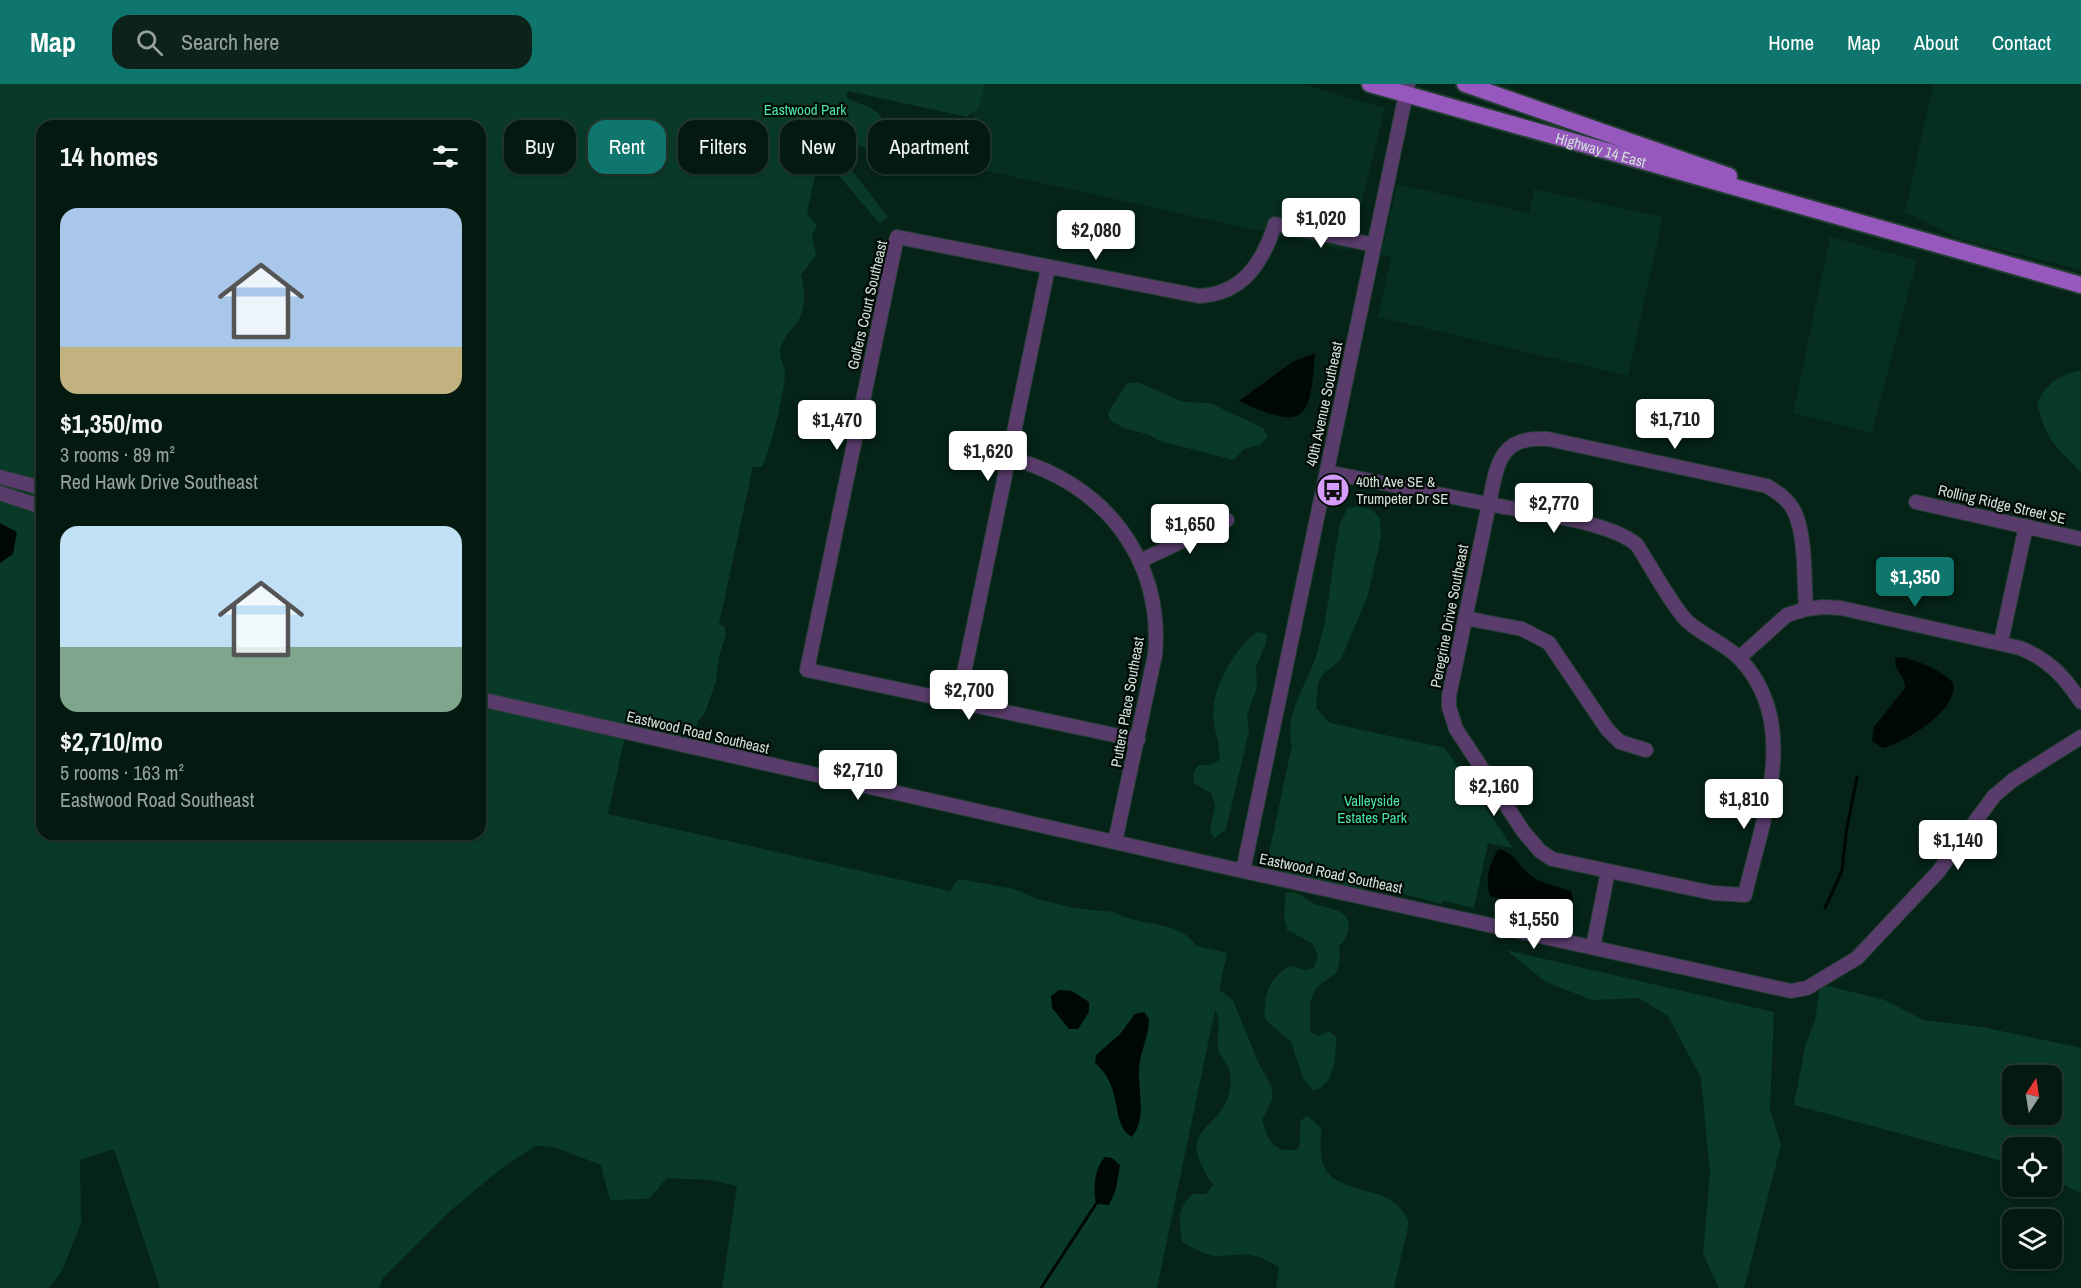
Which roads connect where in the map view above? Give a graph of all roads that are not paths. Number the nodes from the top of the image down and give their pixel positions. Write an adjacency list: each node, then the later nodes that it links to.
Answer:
1 (1370, 84): 3 (main road, Highway 14 East)
2 (1465, 84): 4 (main road, Highway 14 East)
3 (1406, 89): 4 (main road, Highway 14 East); 5 (street, 40th Avenue Southeast)
4 (1831, 214): 7 (main road, Highway 14 East)
5 (1374, 245): 6 (street, Golfers Court Southeast); 9 (street, 40th Avenue Southeast)
6 (1048, 268): 8 (street); 25 (street, Golfers Court Southeast)
7 (2081, 285)
8 (1010, 458): 19 (street, Putters Place Southeast); 25 (street)
9 (1327, 472): 14 (street); 31 (street, 40th Avenue Southeast)
10 (0, 477): 11 (street)
11 (36, 486)
12 (0, 493): 15 (street)
13 (1916, 502): 17 (street, Rolling Ridge Street SE)
14 (1489, 504): 20 (street, Peregrine Drive Southeast); 21 (street, Peregrine Drive Southeast); 23 (street)
15 (36, 505)
16 (1227, 520): 19 (street)
17 (2026, 526): 18 (street, Rolling Ridge Street SE); 22 (street)
18 (2081, 539)
19 (1140, 561): 28 (street, Putters Place Southeast)
20 (1806, 609): 22 (street); 23 (street)
21 (1465, 618): 29 (street); 32 (street, Peregrine Drive Southeast)
22 (2001, 642): 26 (street)
23 (1739, 658): 32 (street, Peregrine Drive Southeast)
24 (486, 700): 30 (street, Eastwood Road Southeast)
25 (958, 702): 28 (street, Golfers Court Southeast)
26 (2081, 702)
27 (2081, 736): 33 (street, Eastwood Road Southeast)
28 (1138, 740): 30 (street, Putters Place Southeast)
29 (1646, 750)
30 (1115, 842): 31 (street, Eastwood Road Southeast)
31 (1243, 871): 33 (street, Eastwood Road Southeast)
32 (1608, 871): 33 (street)
33 (1593, 947)

